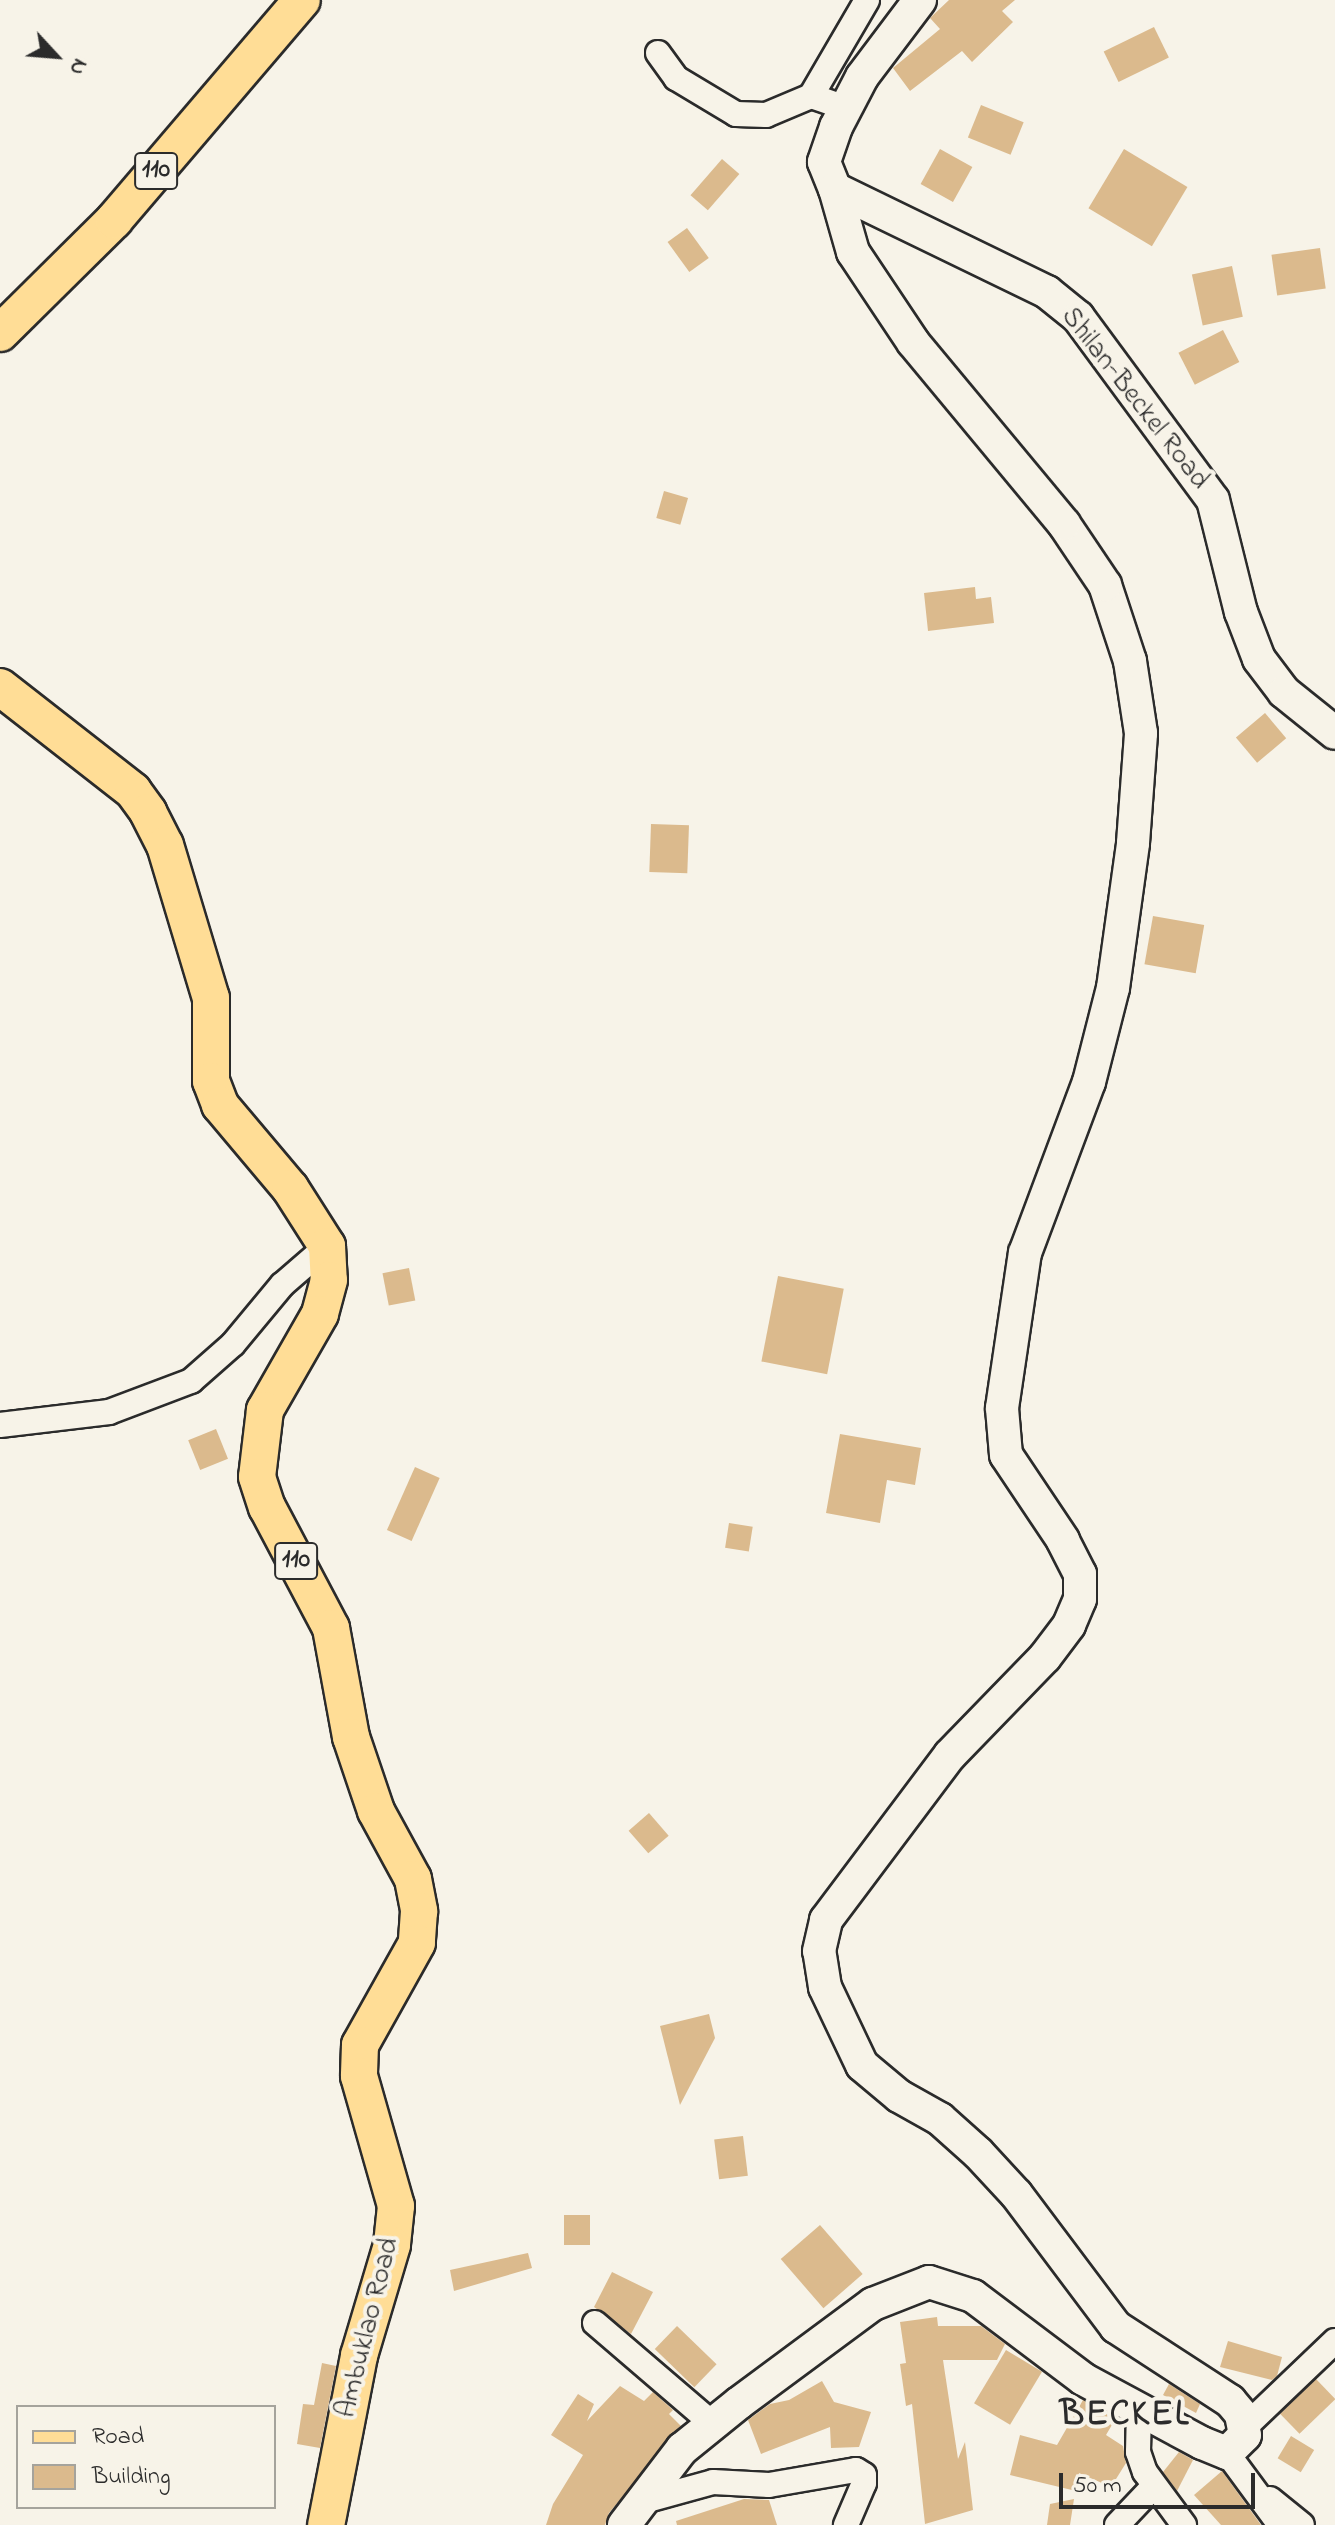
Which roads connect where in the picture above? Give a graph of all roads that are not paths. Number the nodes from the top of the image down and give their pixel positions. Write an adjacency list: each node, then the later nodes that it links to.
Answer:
1 (302, 0): 8 (main road, 110)
2 (867, 0): 5 (street)
3 (920, 0): 6 (street)
4 (658, 53): 5 (street)
5 (811, 96): 6 (street)
6 (846, 108): 7 (street)
7 (835, 189): 10 (street, Shilan-Beckel Road); 17 (street)
8 (0, 333)
9 (0, 687): 11 (main road)
10 (1335, 733)
11 (327, 1246): 12 (street); 22 (main road, Ambuklao Road / 110)
12 (0, 1425)
13 (595, 2323): 16 (street)
14 (1335, 2341): 17 (street)
15 (1139, 2408): 16 (street); 18 (street); 19 (street)
16 (713, 2424): 21 (street)
17 (1246, 2426): 18 (street)
18 (1227, 2453): 20 (street)
19 (1153, 2487): 24 (street); 25 (street)
20 (1253, 2492): 26 (street); 27 (street)
21 (630, 2514): 23 (street)
22 (326, 2525)
23 (846, 2525)
24 (1117, 2525)
25 (1184, 2525)
26 (1280, 2525)
27 (1302, 2525)

